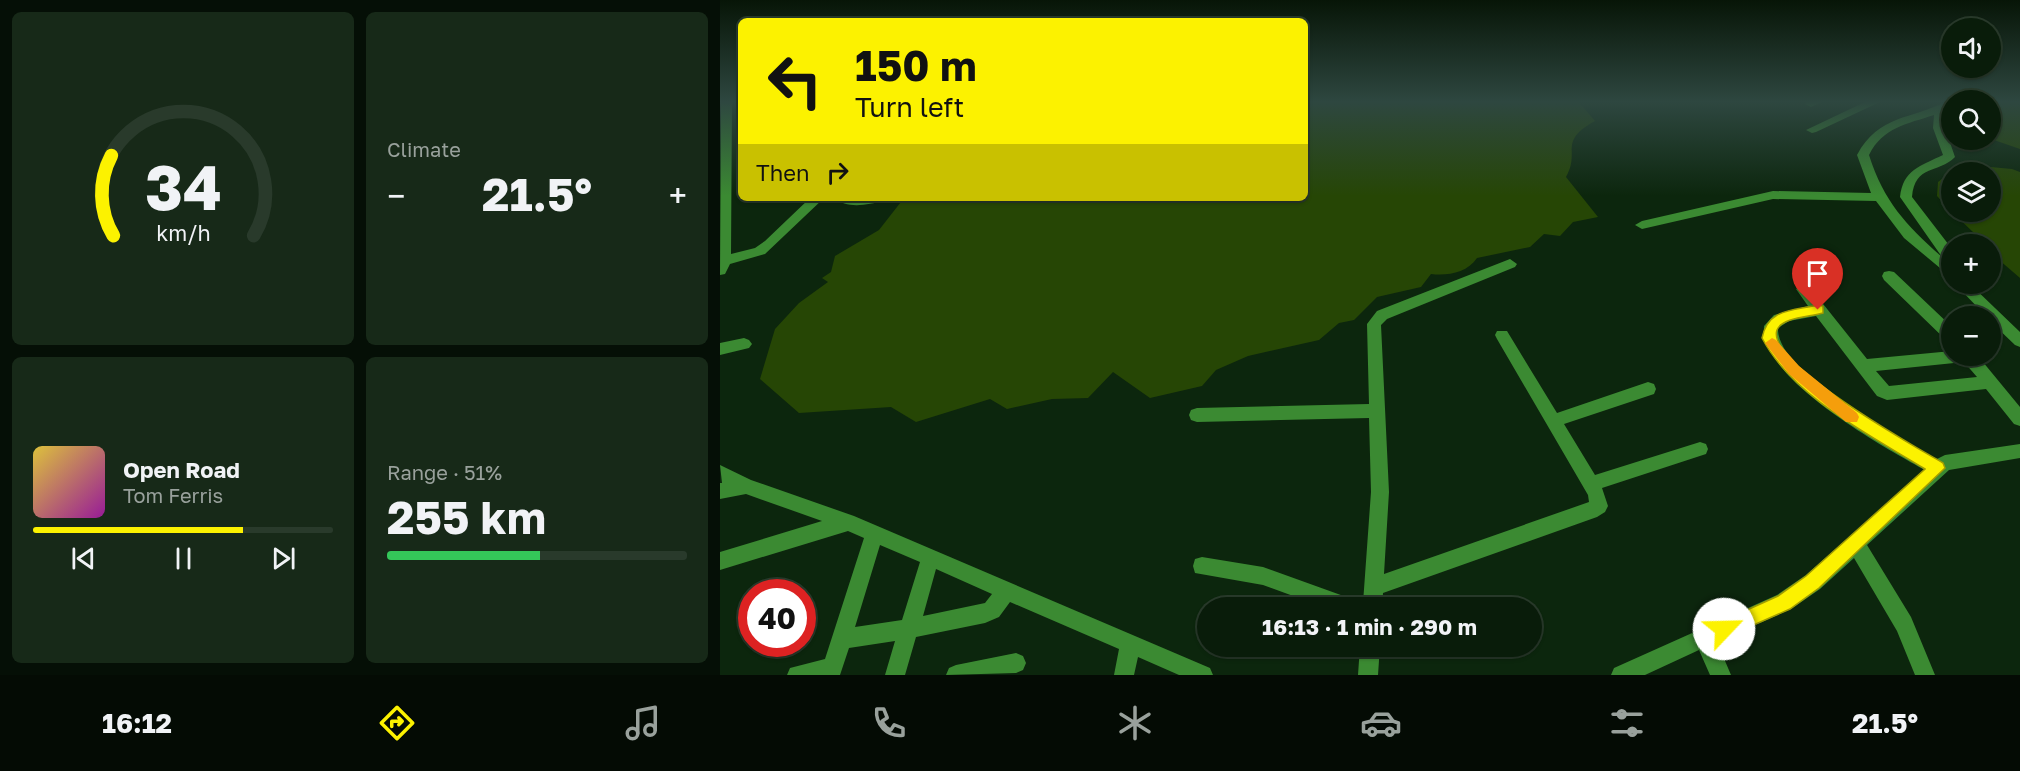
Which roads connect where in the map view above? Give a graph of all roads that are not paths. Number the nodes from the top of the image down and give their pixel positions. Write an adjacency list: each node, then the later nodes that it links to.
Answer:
1 (728, 132): 10 (street)
2 (1879, 132): 4 (street)
3 (1947, 150): 7 (street)
4 (1878, 197): 6 (street); 8 (street)
5 (815, 201): 10 (street)
6 (1642, 225)
7 (1941, 245)
8 (1941, 263)
9 (1510, 264): 27 (street)
10 (722, 265)
11 (1889, 276): 17 (street)
12 (1803, 289): 15 (street)
13 (1975, 294): 16 (street)
14 (1983, 294): 16 (street)
15 (1818, 310): 23 (street); 33 (street)
16 (2009, 320): 19 (street)
17 (1941, 326)
18 (1502, 335): 30 (street)
19 (2020, 341)
20 (744, 344): 21 (street)
21 (720, 349)
22 (1941, 358): 23 (street)
23 (1864, 366): 25 (street)
24 (1978, 366): 25 (street)
25 (1992, 382): 29 (street)
26 (1648, 389): 30 (street)
27 (1378, 411): 28 (street); 44 (street)
28 (1197, 415)
29 (2020, 419)
30 (1553, 421): 35 (street)
31 (1700, 449): 35 (street)
32 (2020, 451): 33 (street)
33 (1937, 468): 40 (street)
34 (720, 473): 36 (street)
35 (1590, 484): 44 (street)
36 (746, 486): 37 (street); 38 (street)
37 (720, 491)
38 (848, 522): 39 (street); 42 (street)
39 (874, 535): 41 (street); 50 (street)
40 (1856, 544): 49 (street); 63 (street)
41 (930, 559): 45 (street); 48 (street)
42 (720, 561)
43 (1202, 566): 46 (street)
44 (1374, 587): 47 (street)
45 (1007, 590): 48 (street); 51 (street)
46 (1323, 597)
47 (1373, 597)
48 (909, 629): 50 (street); 56 (street)
49 (1704, 638): 61 (street); 62 (street)
50 (841, 639): 54 (street)
51 (1130, 643): 58 (street); 59 (street)
52 (1369, 657): 60 (street)
53 (1016, 663): 57 (street)
54 (831, 671): 55 (street)
55 (797, 675)
56 (895, 675)
57 (956, 675)
58 (1124, 675)
59 (1203, 675)
60 (1368, 675)
61 (1620, 675)
62 (1721, 675)
63 (1925, 675)

